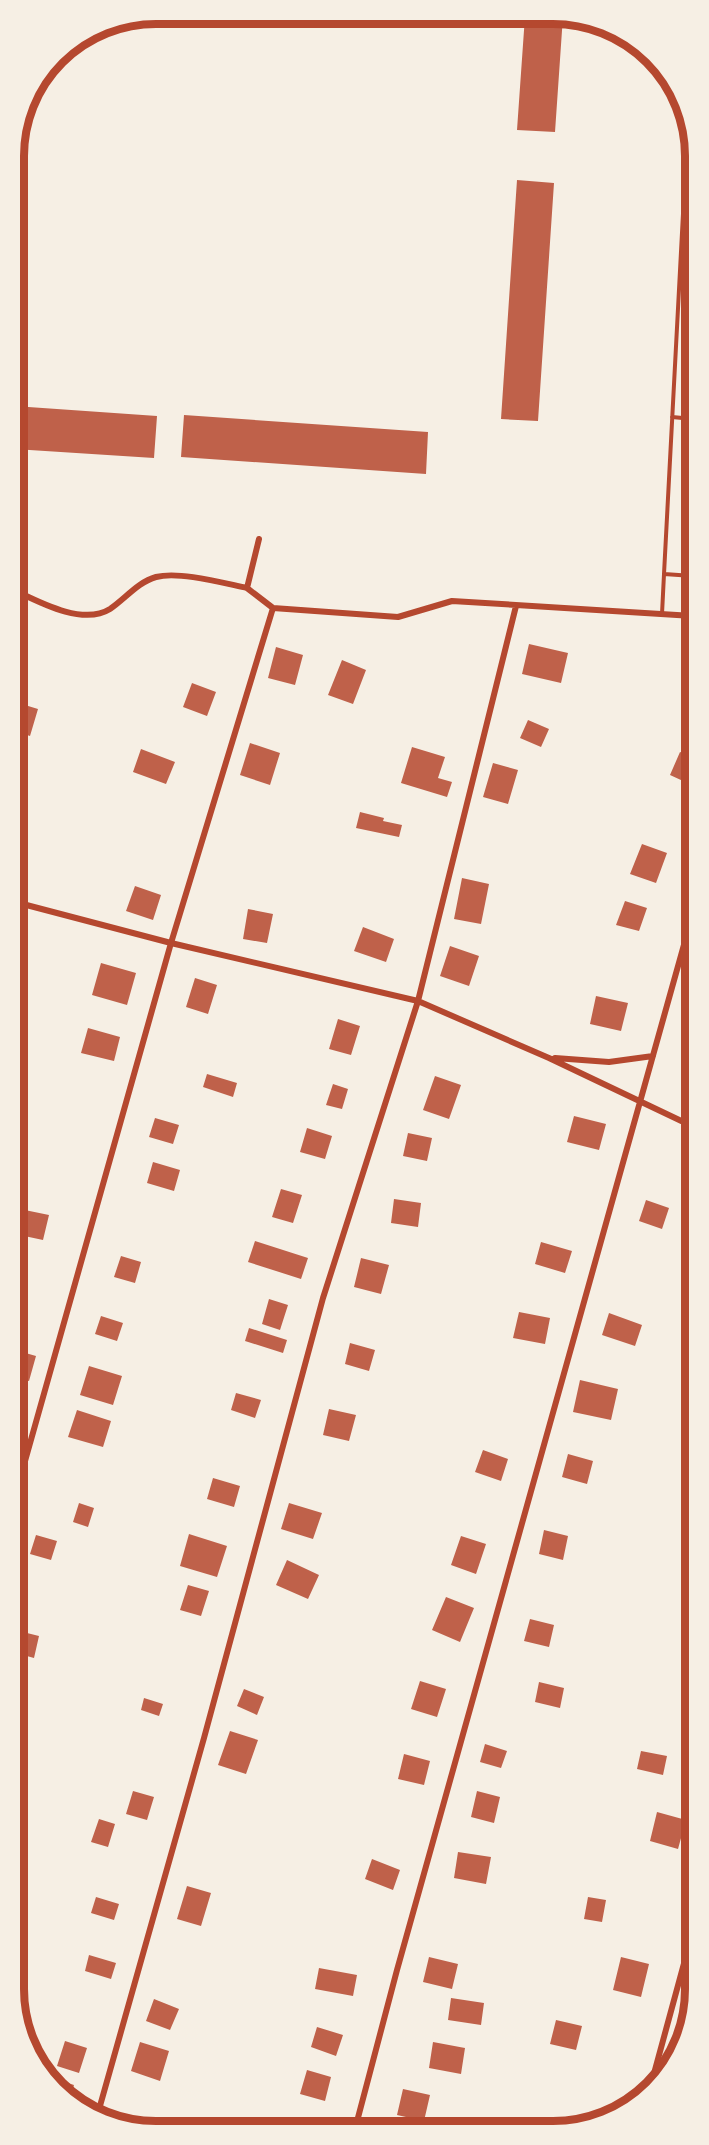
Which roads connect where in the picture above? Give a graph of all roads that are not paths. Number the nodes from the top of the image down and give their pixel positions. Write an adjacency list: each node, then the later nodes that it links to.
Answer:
1 (685, 175): 2 (lane)
2 (672, 417): 3 (lane); 5 (lane)
3 (685, 418)
4 (259, 539): 7 (street)
5 (664, 574): 6 (lane); 11 (lane)
6 (685, 575)
7 (247, 588): 8 (street); 10 (street)
8 (24, 595)
9 (516, 606): 10 (street); 11 (street); 16 (street)
10 (273, 608): 15 (street)
11 (662, 615): 12 (street)
12 (685, 616)
13 (24, 904): 15 (street)
14 (685, 941): 17 (street)
15 (171, 943): 16 (street); 21 (street)
16 (418, 1001): 18 (street); 24 (street)
17 (653, 1056): 18 (street); 19 (street)
18 (549, 1058): 19 (street)
19 (641, 1100): 20 (street); 25 (street)
20 (685, 1122)
21 (24, 1465)
22 (685, 1960): 23 (street)
23 (654, 2074)
24 (100, 2108)
25 (357, 2121)

